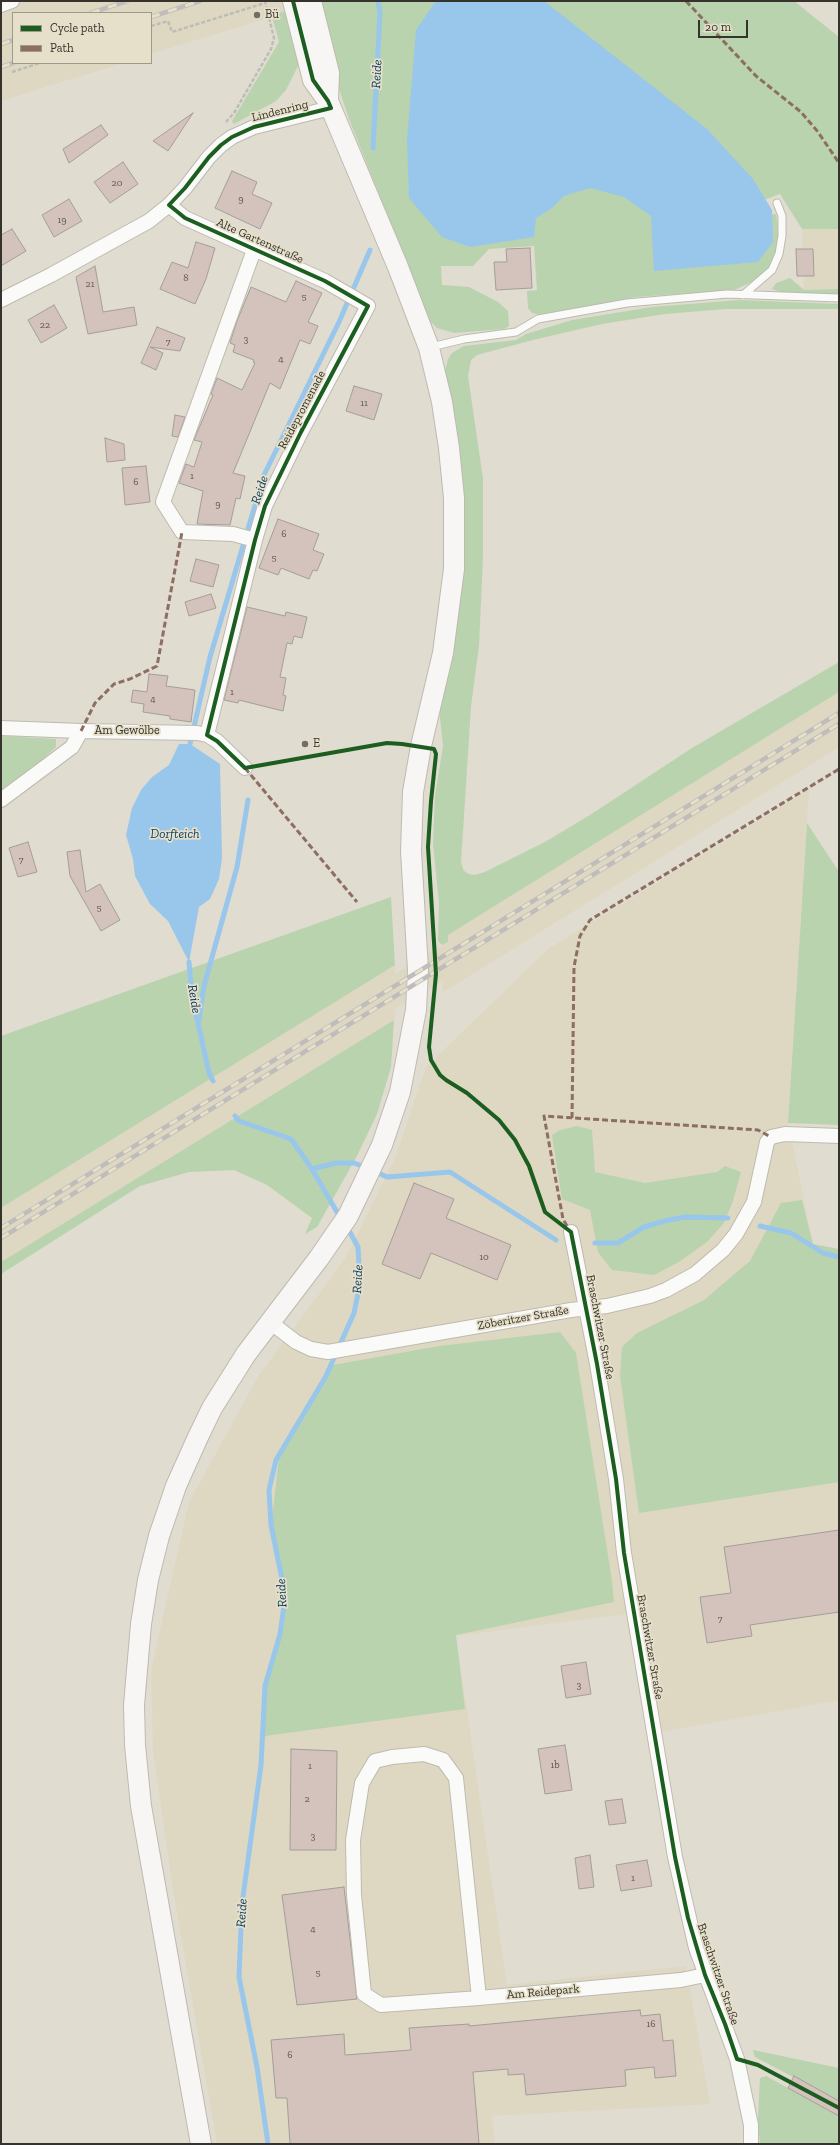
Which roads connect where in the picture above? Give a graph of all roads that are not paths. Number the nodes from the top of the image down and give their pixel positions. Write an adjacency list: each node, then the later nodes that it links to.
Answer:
1 (12, 1): 4 (street)
2 (293, 1): 5 (main road)
3 (311, 1): 5 (main road)
4 (1, 5)
5 (330, 104): 7 (street, Lindenring); 13 (main road)
6 (777, 203): 9 (lane)
7 (169, 205): 8 (street, Alte Gartenstraße); 12 (street, Lindenring)
8 (254, 250): 10 (street, Alte Gartenstraße); 14 (street, Alte Gartenstraße)
9 (743, 295): 11 (lane); 13 (lane)
10 (349, 296): 14 (street, Reidepromenade)
11 (839, 298)
12 (1, 300)
13 (429, 348): 23 (main road)
14 (252, 539): 17 (street, Reidepromenade)
15 (1, 728): 16 (street)
16 (82, 731): 17 (street, Am Gewölbe); 19 (street, Am Gewölbe)
17 (197, 733): 18 (street)
18 (245, 768)
19 (1, 800)
20 (839, 1136): 22 (street, Zöberitzer Straße)
21 (571, 1232): 22 (street, Braschwitzer Straße)
22 (586, 1308): 23 (street, Zöberitzer Straße); 24 (street, Braschwitzer Straße)
23 (270, 1322): 26 (main road)
24 (705, 1975): 25 (street, Am Reidepark); 27 (street, Braschwitzer Straße)
25 (479, 1998): 25 (street, Am Reidepark)
26 (201, 2144)
27 (752, 2144)

